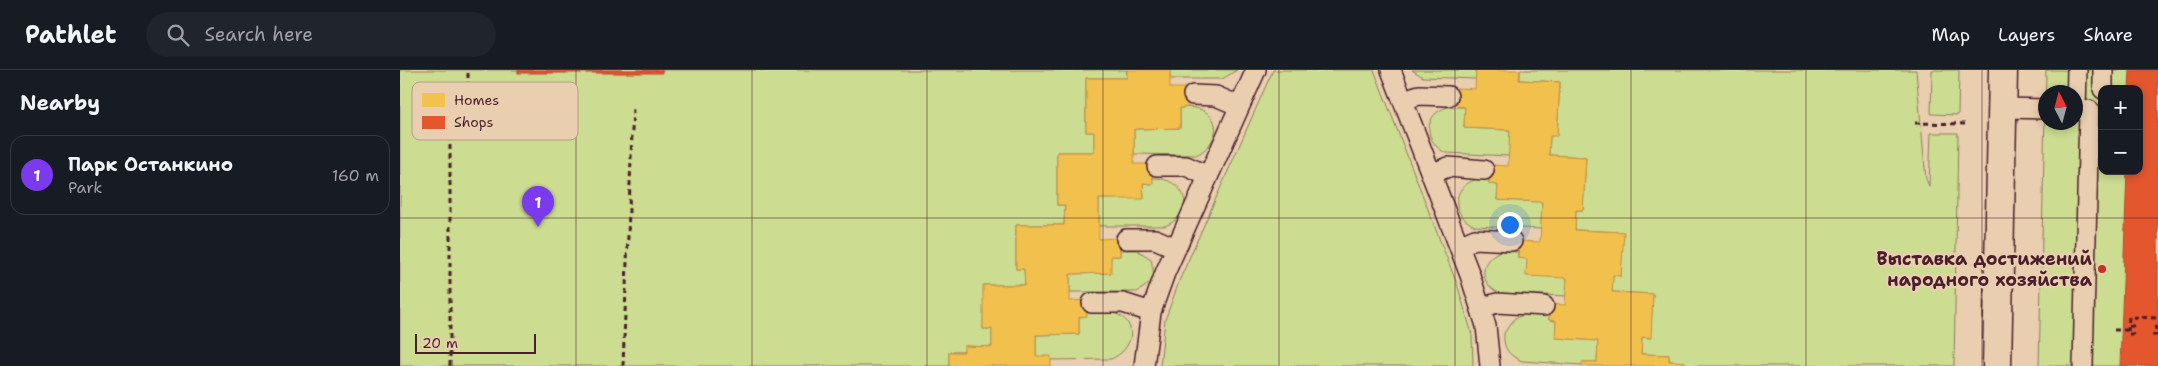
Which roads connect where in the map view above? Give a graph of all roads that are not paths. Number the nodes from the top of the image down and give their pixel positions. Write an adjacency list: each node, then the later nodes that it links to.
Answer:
1 (1256, 70): 10 (lane)
2 (1391, 70): 9 (lane)
3 (2003, 70): 13 (street)
4 (2077, 70): 12 (lane)
5 (2103, 70): 6 (lane)
6 (2103, 85)
7 (1193, 95): 10 (lane)
8 (1448, 96): 9 (lane)
9 (1403, 100): 16 (lane)
10 (1239, 106): 17 (lane)
11 (2038, 110): 13 (lane)
12 (2086, 110): 29 (lane)
13 (2002, 116): 28 (street)
14 (1157, 166): 17 (lane)
15 (1484, 170): 16 (lane)
16 (1431, 174): 20 (lane)
17 (1208, 176): 21 (lane)
18 (1126, 239): 21 (lane)
19 (1512, 241): 20 (lane)
20 (1459, 246): 24 (lane)
21 (1176, 248): 25 (lane)
22 (1092, 303): 25 (lane)
23 (1544, 306): 24 (lane)
24 (1481, 308): 27 (lane)
25 (1151, 312): 26 (lane)
26 (1144, 366)
27 (1490, 366)
28 (1997, 366)
29 (2083, 366)

